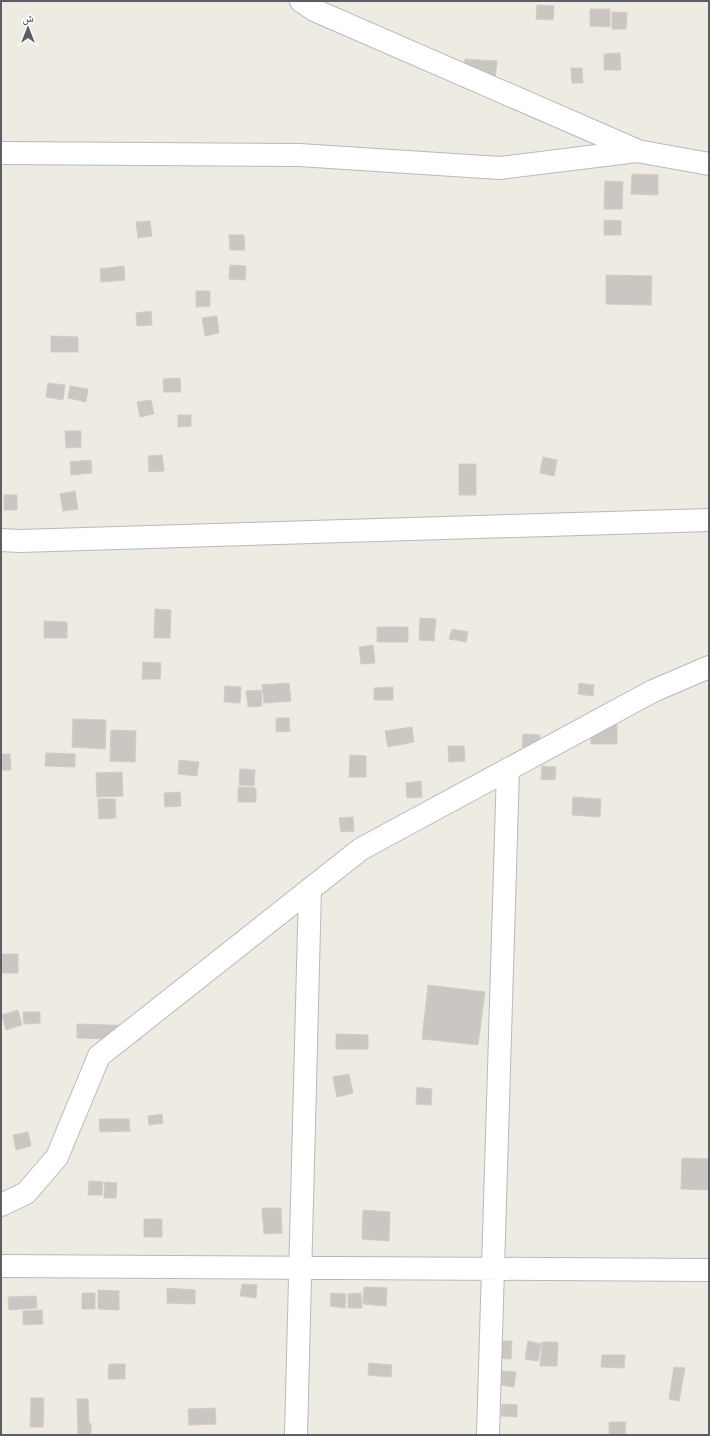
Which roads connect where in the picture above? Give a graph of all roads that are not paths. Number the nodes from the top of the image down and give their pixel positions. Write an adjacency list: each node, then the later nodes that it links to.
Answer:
1 (301, 1): 2 (street)
2 (637, 151): 3 (street); 4 (street)
3 (1, 153)
4 (709, 164)
5 (709, 520): 6 (street)
6 (1, 540)
7 (709, 667): 8 (street)
8 (508, 769): 9 (street); 13 (street)
9 (310, 889): 10 (street); 12 (street)
10 (1, 1205)
11 (1, 1266): 12 (street)
12 (300, 1268): 13 (street); 15 (street)
13 (493, 1269): 14 (street); 16 (street)
14 (709, 1270)
15 (296, 1435)
16 (488, 1435)

